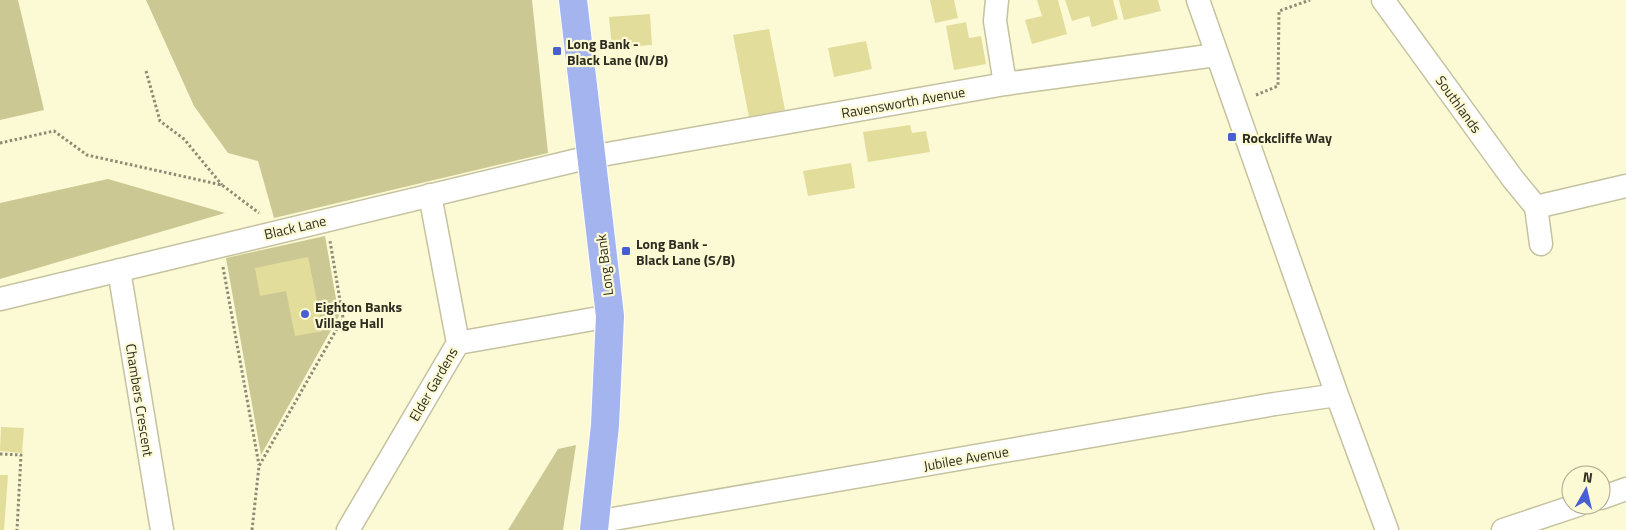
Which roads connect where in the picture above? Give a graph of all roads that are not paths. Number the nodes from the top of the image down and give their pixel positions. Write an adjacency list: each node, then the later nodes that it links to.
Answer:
1 (573, 0): 7 (main road, Long Bank)
2 (997, 0): 6 (street)
3 (1198, 0): 5 (street)
4 (1383, 0): 10 (street, Southlands)
5 (1216, 55): 6 (street, Ravensworth Avenue); 16 (street)
6 (1005, 84): 7 (street, Ravensworth Avenue)
7 (590, 157): 9 (street, Black Lane); 14 (main road, Long Bank)
8 (1626, 186): 10 (street)
9 (430, 195): 12 (street, Black Lane); 15 (street, Elder Gardens)
10 (1536, 207): 11 (street)
11 (1540, 244)
12 (119, 270): 13 (street, Black Lane); 21 (street, Chambers Crescent)
13 (0, 299)
14 (610, 316): 15 (street); 20 (main road, Long Bank)
15 (458, 343): 22 (street, Elder Gardens)
16 (1337, 395): 20 (street, Jubilee Avenue); 23 (street)
17 (1626, 489): 18 (street)
18 (1611, 494)
19 (1561, 511): 24 (street)
20 (595, 526)
21 (162, 530)
22 (348, 530)
23 (1387, 530)
24 (1503, 530)

